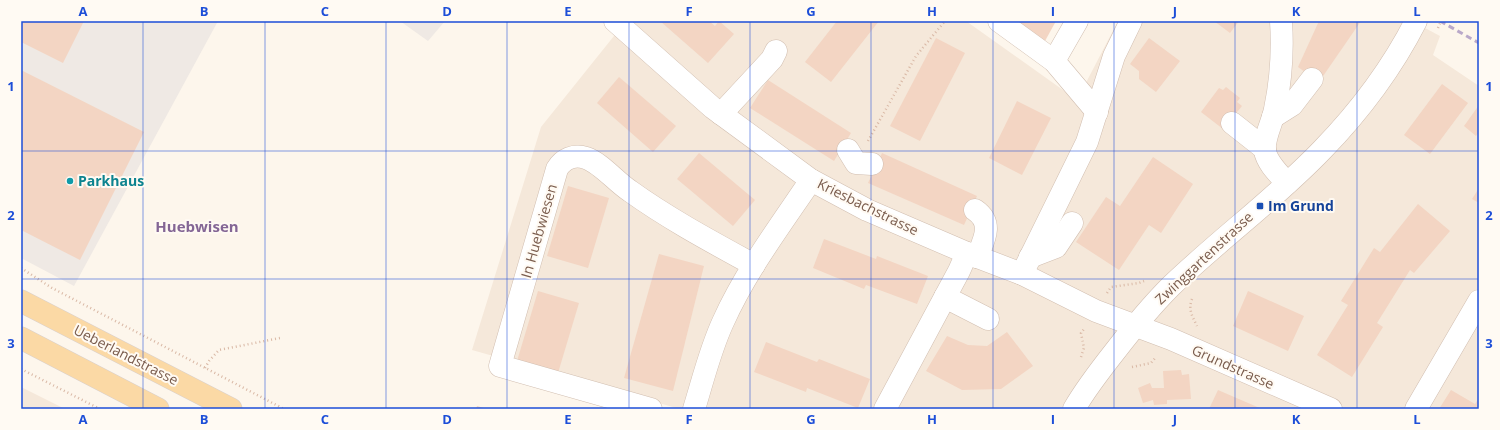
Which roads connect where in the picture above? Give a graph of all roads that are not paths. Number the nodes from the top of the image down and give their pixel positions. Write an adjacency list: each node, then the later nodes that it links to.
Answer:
1 (615, 21): 11 (street, Kriesbachstrasse)
2 (999, 21): 8 (street)
3 (1077, 21): 8 (street)
4 (1131, 21): 10 (street)
5 (1281, 21): 12 (street)
6 (1416, 21): 16 (street, Zwinggartenstrasse)
7 (776, 51): 11 (street)
8 (1054, 61): 10 (street)
9 (1312, 79): 12 (street)
10 (1098, 112): 21 (street)
11 (721, 114): 15 (street, Kriesbachstrasse)
12 (1274, 117): 14 (street)
13 (1232, 123): 14 (street)
14 (1265, 150): 16 (street)
15 (811, 180): 19 (street, Kriesbachstrasse); 20 (street)
16 (1287, 183): 26 (street, Zwinggartenstrasse)
17 (974, 210): 19 (street)
18 (1072, 223): 21 (street)
19 (972, 255): 21 (street, Kriesbachstrasse); 22 (street)
20 (754, 265): 30 (street, In Huebwiesen); 31 (street)
21 (1026, 265): 26 (street, Kriesbachstrasse)
22 (945, 297): 25 (street); 32 (street)
23 (21, 301): 29 (main road, Ueberlandstrasse)
24 (1479, 301): 35 (street)
25 (988, 319)
26 (1135, 326): 33 (street, Zwinggartenstrasse); 34 (street, Grundstrasse)
27 (21, 338): 28 (main road)
28 (158, 409)
29 (231, 409)
30 (651, 409)
31 (694, 409)
32 (886, 409)
33 (1074, 409)
34 (1330, 409)
35 (1416, 409)

